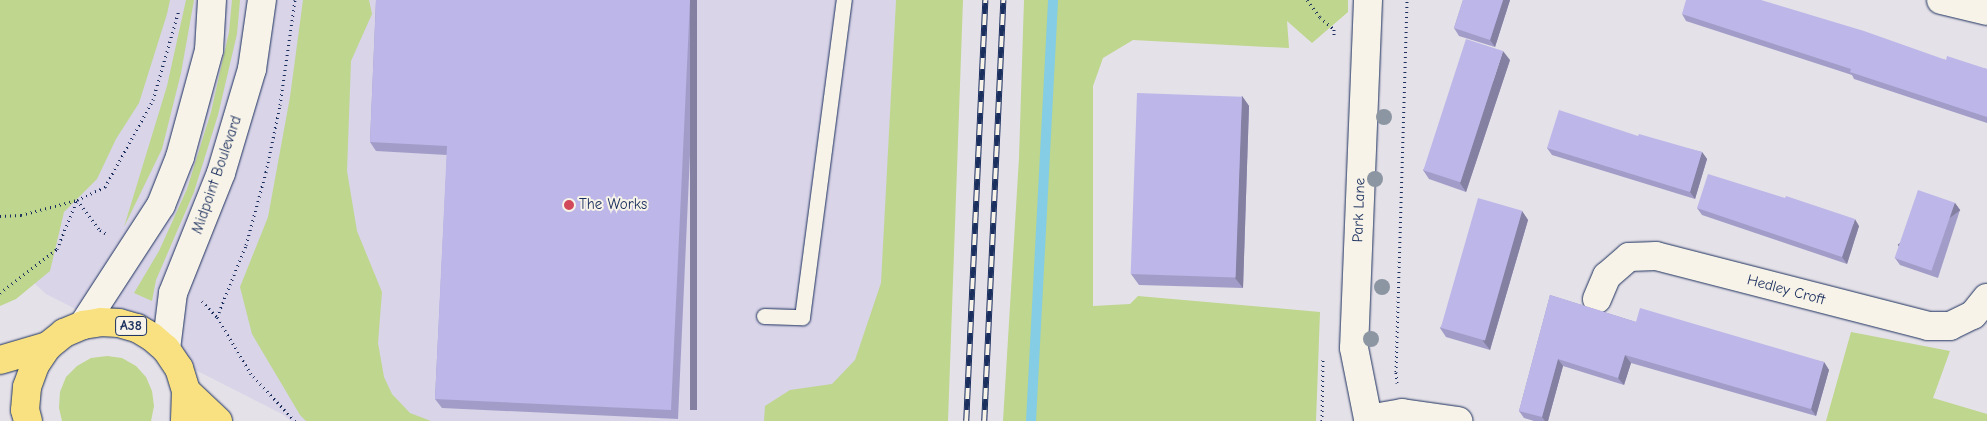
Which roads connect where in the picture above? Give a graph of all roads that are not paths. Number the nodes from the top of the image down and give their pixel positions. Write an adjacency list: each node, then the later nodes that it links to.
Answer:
1 (212, 0): 10 (street)
2 (262, 0): 12 (street, Midpoint Boulevard)
3 (844, 0): 9 (lane)
4 (1368, 0): 15 (street, Park Lane)
5 (1941, 0): 6 (street)
6 (1987, 11)
7 (1597, 298): 8 (street, Hedley Croft)
8 (1987, 298)
9 (764, 316)
10 (83, 325): 11 (highway, A38); 12 (highway, A38)
11 (48, 346): 13 (highway, A38); 16 (highway, A38)
12 (166, 349): 14 (highway, A38)
13 (0, 360)
14 (186, 391): 17 (highway, A38); 18 (highway)
15 (1368, 420): 19 (street)
16 (28, 421)
17 (185, 421)
18 (218, 421)
19 (1458, 421)

